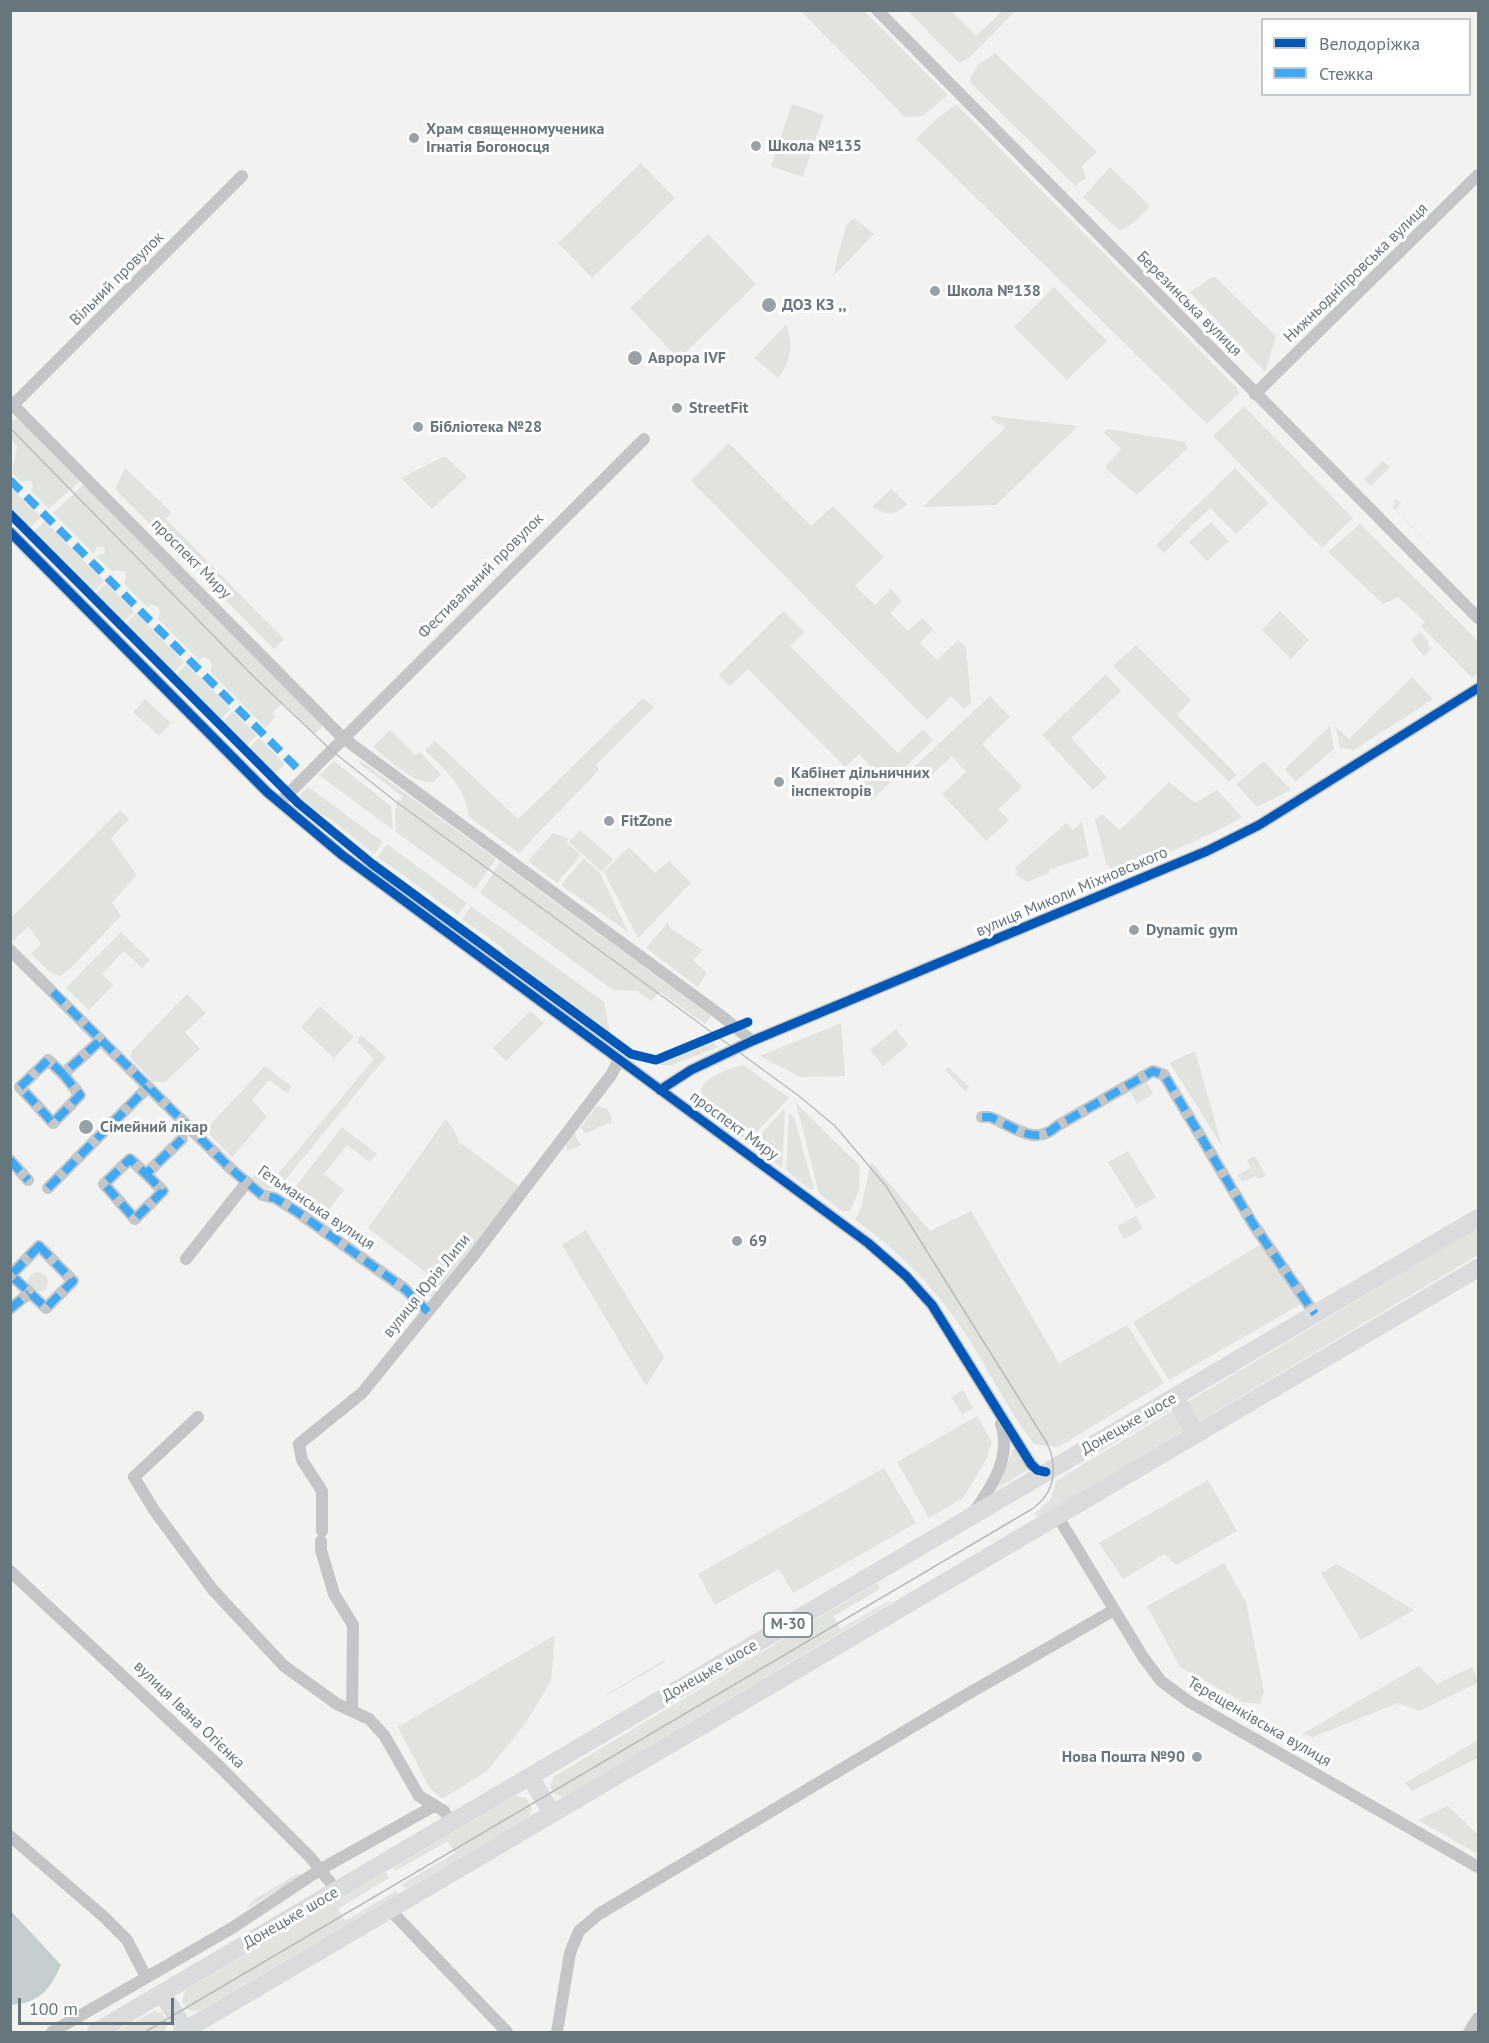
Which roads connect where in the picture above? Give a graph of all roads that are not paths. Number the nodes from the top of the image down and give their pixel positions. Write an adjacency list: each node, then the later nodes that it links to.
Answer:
1 (877, 10): 4 (street, Березинська вулиця)
2 (1479, 175): 4 (street, Нижньодніпровська вулиця)
3 (242, 176): 5 (street, Вільний провулок)
4 (1255, 394): 8 (street, Березинська вулиця)
5 (12, 405): 10 (street, проспект Миру)
6 (644, 439): 10 (street, Фестивальний провулок)
7 (10, 532): 11 (street, проспект Миру)
8 (1479, 618)
9 (1479, 688): 14 (street, вулиця Миколи Міхновського)
10 (343, 738): 11 (street); 14 (street, проспект Миру)
11 (279, 802): 15 (street, проспект Миру)
12 (10, 950): 13 (street, Гетьманська вулиця)
13 (100, 1040): 16 (street); 17 (street, Гетьманська вулиця)
14 (752, 1041): 18 (street, вулиця Миколи Міхновського)
15 (619, 1060): 18 (street, проспект Миру); 31 (street, вулиця Юрія Липи)
16 (63, 1074): 16 (street)
17 (148, 1087): 24 (street, Гетьманська вулиця); 25 (street)
18 (660, 1090): 34 (street, проспект Миру)
19 (982, 1117): 32 (street)
20 (182, 1138): 22 (street)
21 (10, 1160): 23 (street)
22 (146, 1174): 22 (street)
23 (28, 1180)
24 (247, 1182): 27 (street); 31 (street, Гетьманська вулиця)
25 (48, 1188)
26 (1479, 1218): 32 (highway, Донецьке шосе / М-30)
27 (186, 1259)
28 (1479, 1269): 36 (highway, М-30)
29 (29, 1293): 29 (street); 30 (street)
30 (10, 1310)
31 (428, 1312): 42 (street, вулиця Юрія Липи)
32 (1315, 1314): 33 (highway, Донецьке шосе / М-30)
33 (1175, 1397): 36 (highway); 37 (highway, Донецьке шосе / М-30)
34 (997, 1412): 37 (street, проспект Миру); 38 (street, проспект Миру)
35 (198, 1418): 42 (street)
36 (1195, 1434): 39 (highway, М-30)
37 (1046, 1472): 38 (highway, Донецьке шосе / М-30)
38 (971, 1515): 43 (highway, Донецьке шосе / М-30)
39 (1058, 1517): 41 (street, Терещенківська вулиця); 45 (highway, М-30)
40 (10, 1571): 49 (street, вулиця Івана Огієнка)
41 (1114, 1610): 48 (street, Терещенківська вулиця); 59 (street)
42 (352, 1712): 44 (street)
43 (530, 1777): 45 (highway); 46 (highway, Донецьке шосе / М-30)
44 (434, 1806): 46 (street); 49 (street, Донецьке шосе)
45 (552, 1813): 51 (highway, М-30)
46 (452, 1823): 50 (highway, Донецьке шосе / М-30)
47 (10, 1836): 52 (street)
48 (1479, 1867)
49 (321, 1869): 50 (street, вулиця Івана Огієнка); 52 (street, Донецьке шосе)
50 (336, 1892): 53 (highway, Донецьке шосе / М-30)
51 (390, 1910): 55 (highway, М-30); 58 (street)
52 (146, 1977): 56 (street, Донецьке шосе)
53 (162, 1994): 55 (highway); 57 (highway, Донецьке шосе / М-30)
54 (1479, 2018): 60 (street)
55 (184, 2031)
56 (52, 2032)
57 (96, 2032)
58 (507, 2032)
59 (557, 2032)
60 (1469, 2032)

